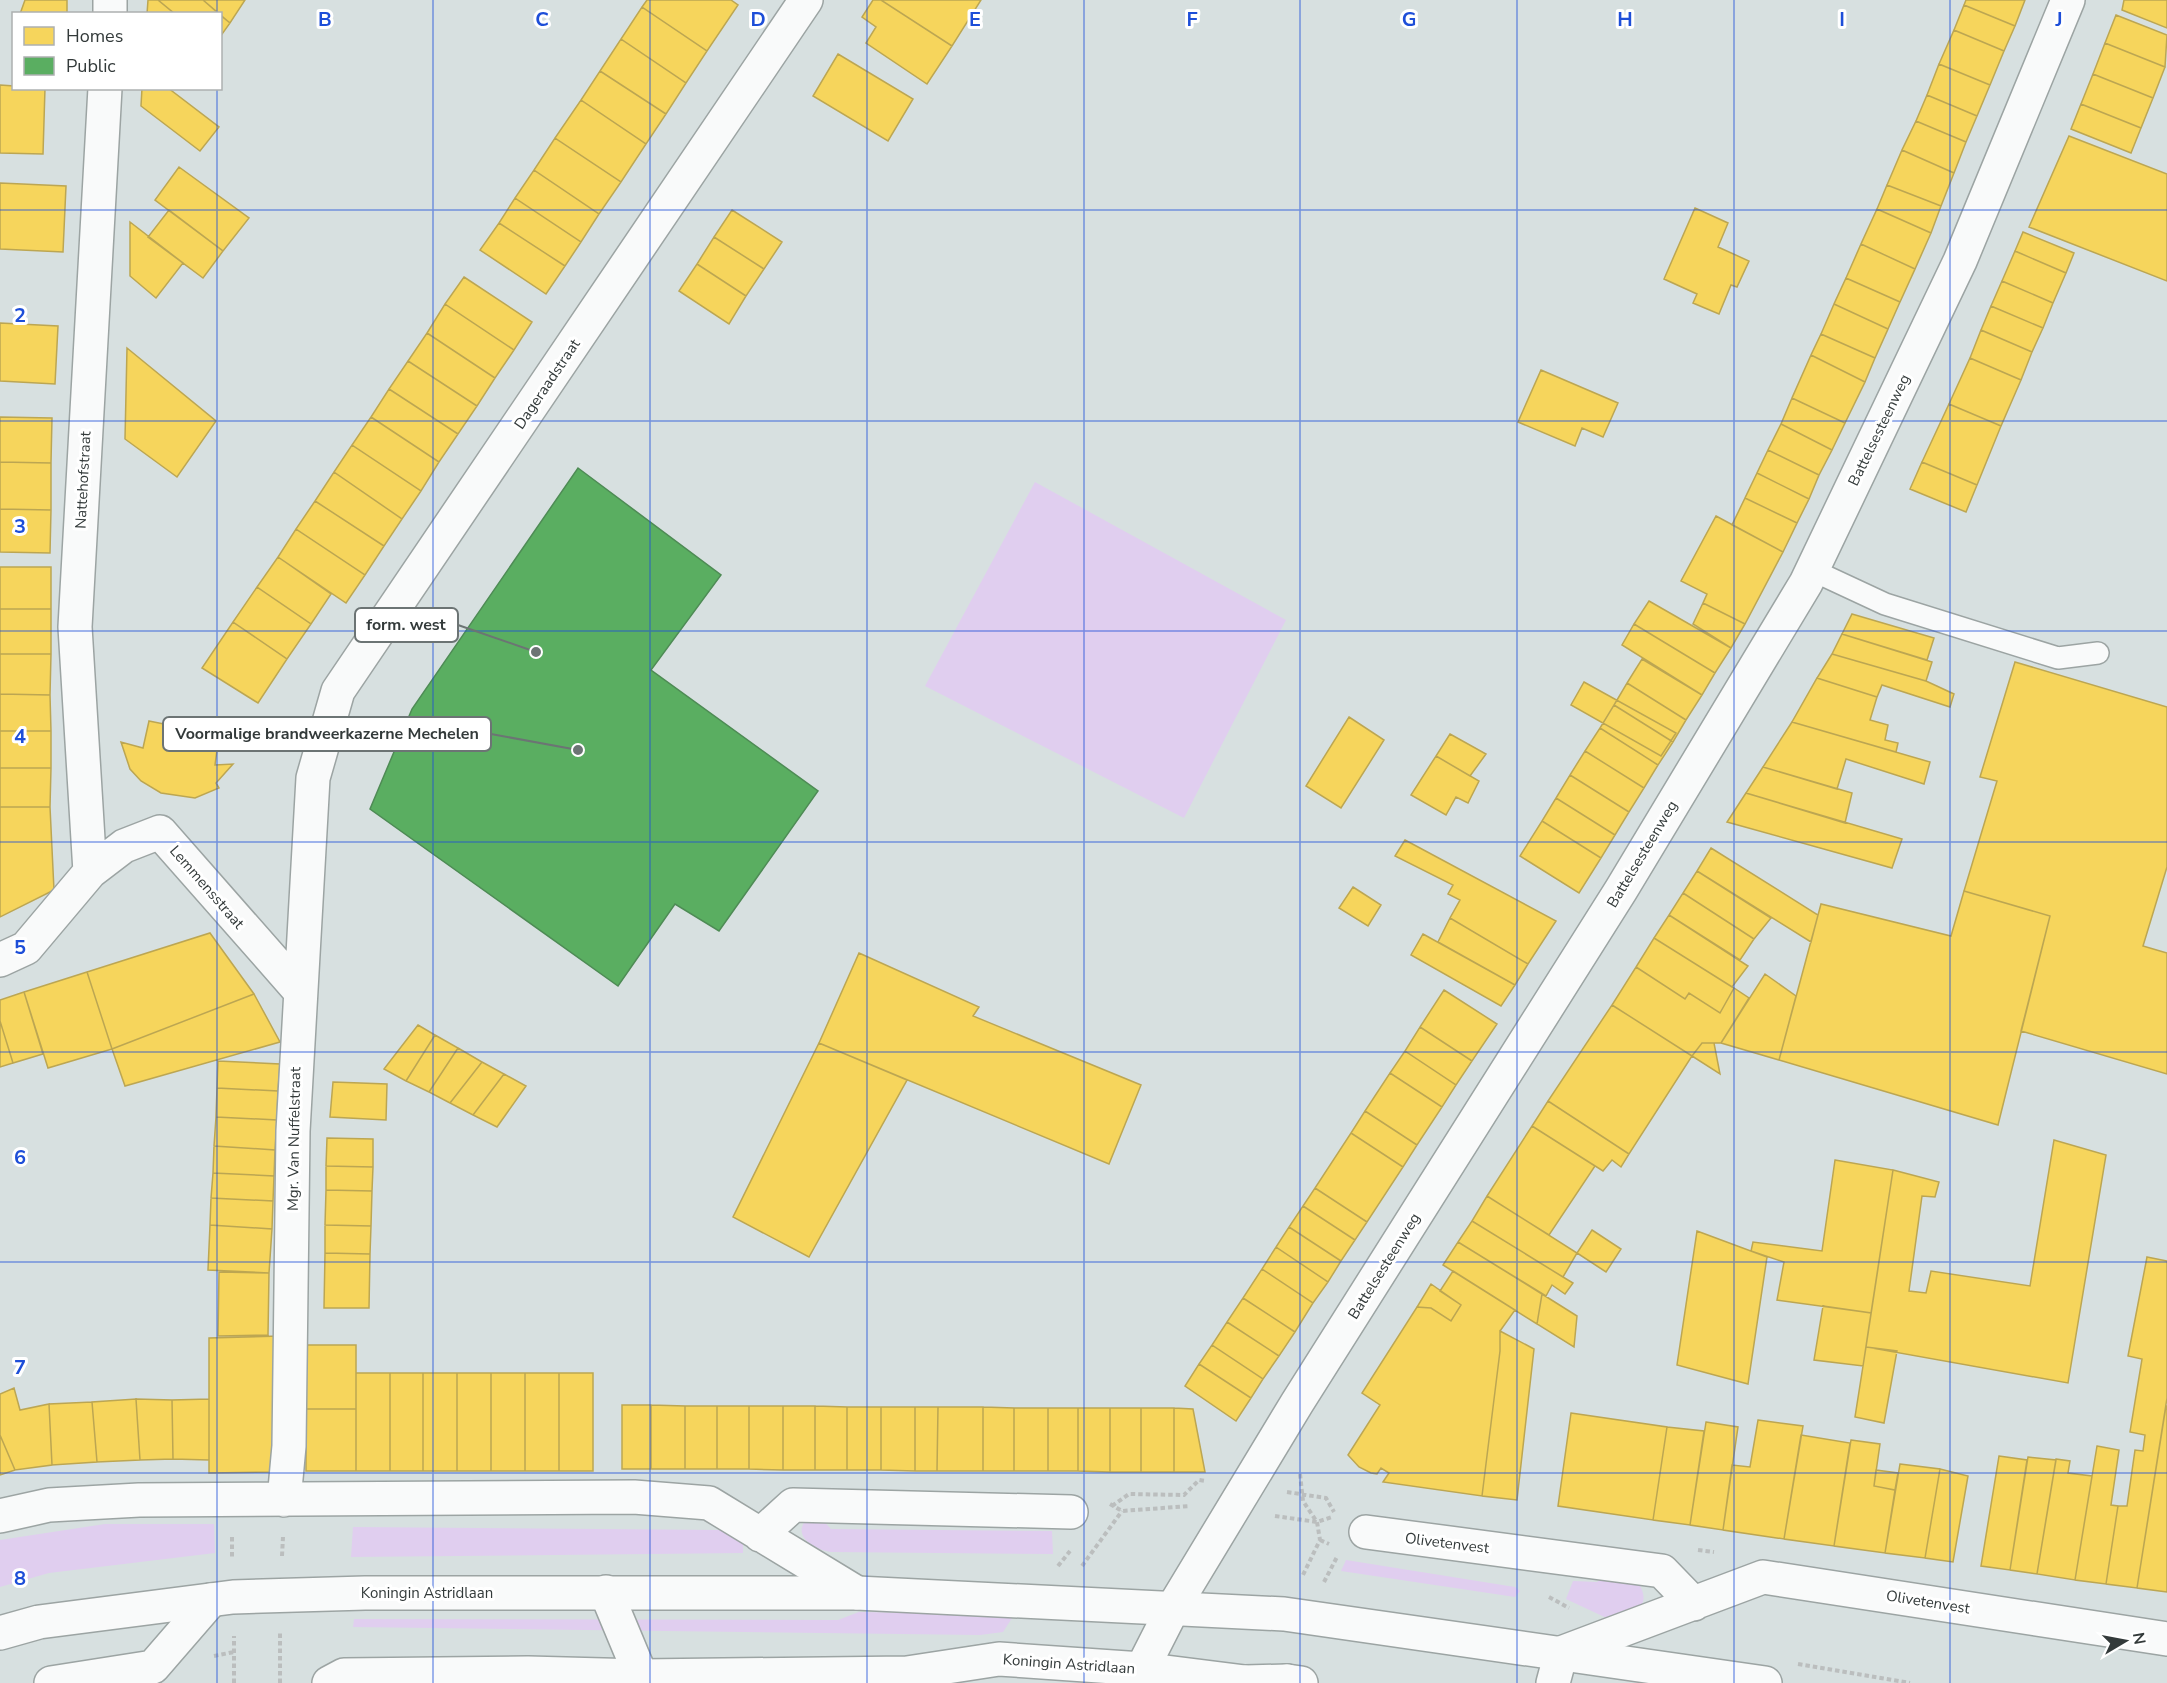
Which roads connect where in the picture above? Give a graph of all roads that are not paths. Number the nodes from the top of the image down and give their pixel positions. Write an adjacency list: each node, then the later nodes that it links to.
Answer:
1 (806, 0): 6 (street, Dageraadstraat)
2 (2068, 0): 4 (street, Battelsesteenweg)
3 (105, 90): 7 (street, Nattehofstraat)
4 (1812, 570): 5 (lane); 19 (street, Battelsesteenweg)
5 (2098, 653)
6 (313, 778): 9 (street, Mgr. Van Nuffelstraat)
7 (90, 872): 8 (street, Lemmensstraat); 9 (street, Lemmensstraat)
8 (0, 960)
9 (299, 990): 10 (street, Mgr. Van Nuffelstraat)
10 (284, 1500): 11 (street, Koningin Astridlaan); 14 (street, Koningin Astridlaan)
11 (0, 1516)
12 (1074, 1527): 14 (street)
13 (1351, 1528): 18 (street, Olivetenvest)
14 (760, 1535): 16 (street, Koningin Astridlaan)
15 (606, 1592): 16 (street, Koningin Astridlaan); 17 (street, Koningin Astridlaan); 25 (street)
16 (857, 1593): 19 (street, Koningin Astridlaan)
17 (212, 1600): 21 (street, Koningin Astridlaan); 28 (street)
18 (1694, 1604): 22 (street, Olivetenvest); 23 (street, Olivetenvest)
19 (1173, 1608): 20 (street, Koningin Astridlaan); 24 (street, Battelsesteenweg)
20 (1284, 1614): 23 (street, Olivetenvest)
21 (0, 1633)
22 (2167, 1639)
23 (1557, 1668): 30 (street, Olivetenvest)
24 (1139, 1676): 25 (street, Koningin Astridlaan); 26 (street, Koningin Astridlaan)
25 (640, 1680): 29 (street, Koningin Astridlaan)
26 (1245, 1682): 27 (street)
27 (1294, 1682)
28 (51, 1683)
29 (329, 1683)
30 (1765, 1683)

